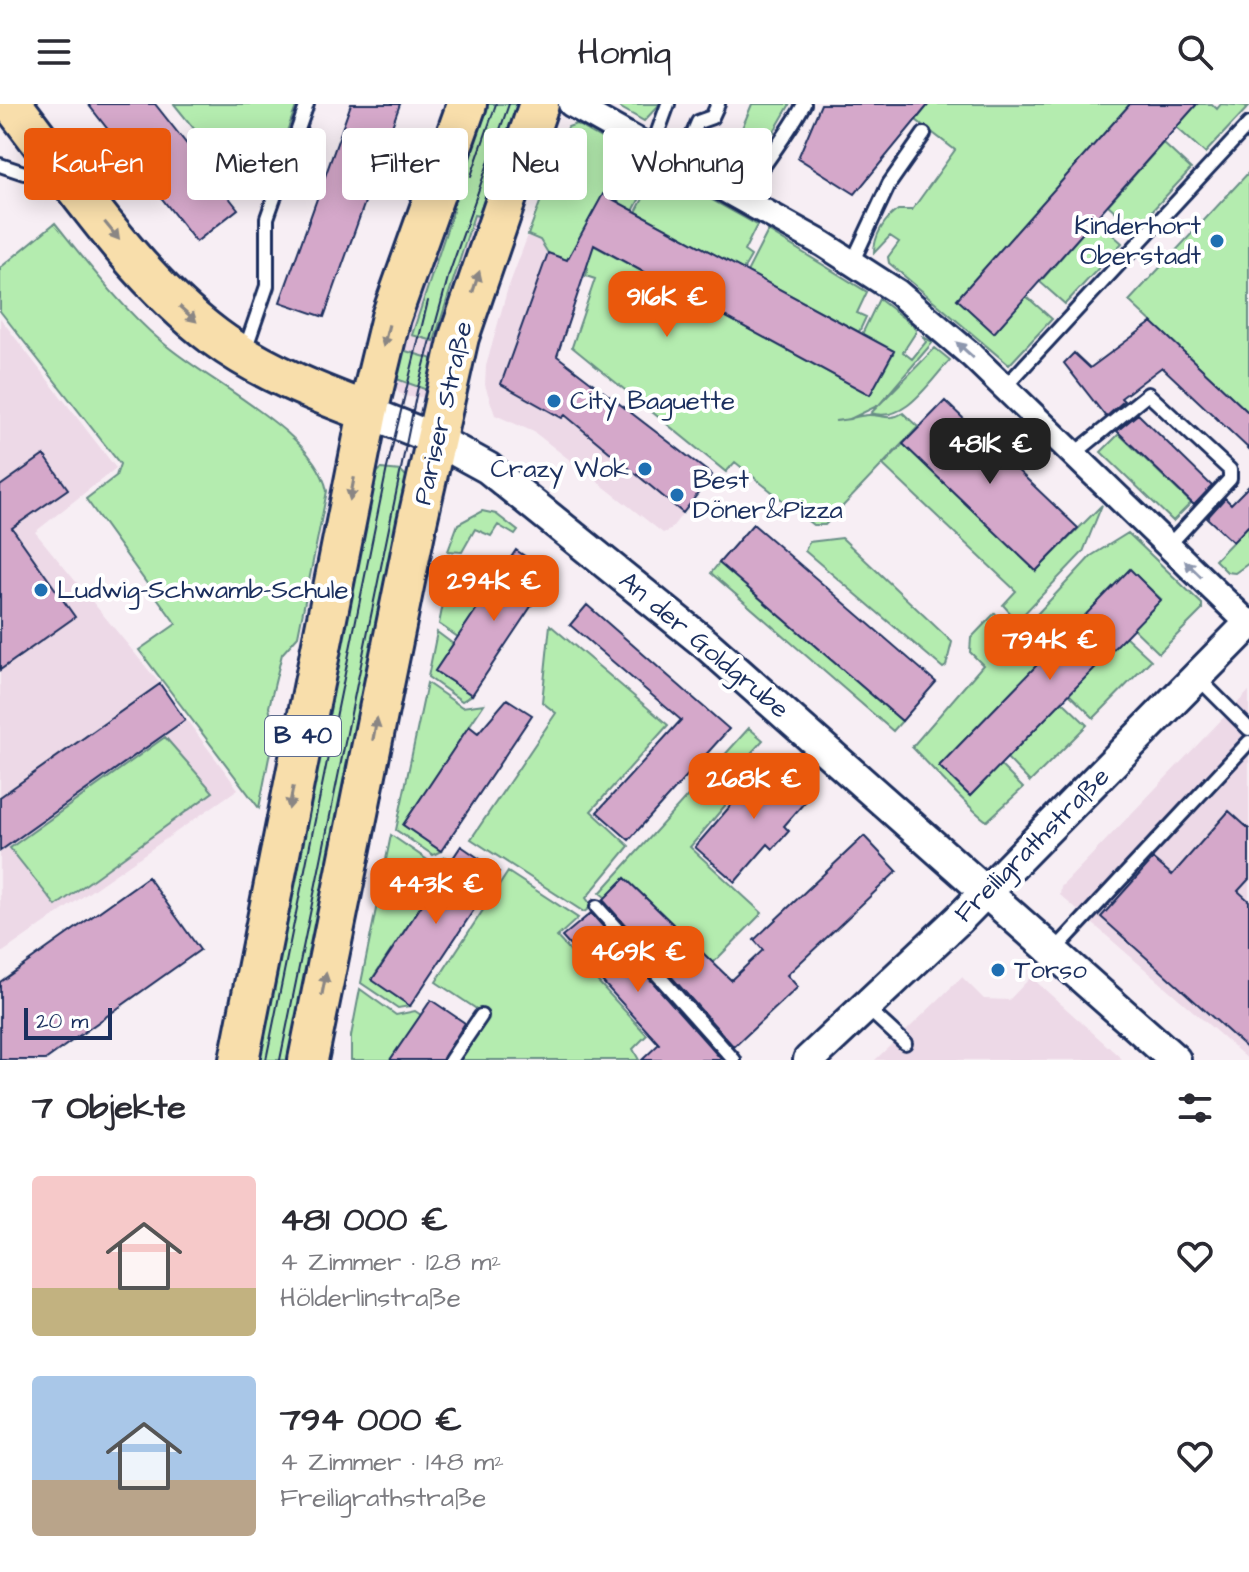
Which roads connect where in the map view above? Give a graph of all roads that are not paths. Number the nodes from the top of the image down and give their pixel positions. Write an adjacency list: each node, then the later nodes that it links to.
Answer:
1 (12, 104): 10 (main road)
2 (307, 104): 21 (lane)
3 (467, 104): 23 (main road, one-way to 23)
4 (539, 104): 24 (main road, Pariser Straße / B 40, one-way to 4)
5 (571, 104): 11 (street)
6 (668, 104): 12 (lane)
7 (718, 104): 13 (lane)
8 (804, 104): 15 (lane)
9 (1249, 124): 22 (lane)
10 (31, 128)
11 (615, 128)
12 (659, 128)
13 (695, 128)
14 (924, 134): 20 (lane)
15 (772, 153)
16 (0, 165): 17 (lane)
17 (24, 173)
18 (88, 200): 21 (main road, one-way to 21)
19 (745, 200): 20 (street)
20 (852, 263): 22 (street, one-way to 20)
21 (243, 353): 23 (main road)
22 (1011, 380): 25 (street)
23 (368, 412): 24 (street, An der Goldgrube); 37 (main road, B 40, one-way to 37)
24 (435, 439): 31 (street, An der Goldgrube); 38 (main road, Pariser Straße / B 40, one-way to 24)
25 (1074, 454): 26 (street); 26 (lane)
26 (1169, 545): 27 (street, one-way to 26)
27 (1249, 624): 28 (street, Freiligrathstraße)
28 (1198, 678): 29 (lane); 31 (street, Freiligrathstraße)
29 (1249, 729)
30 (1249, 742): 33 (lane)
31 (986, 890): 33 (street, An der Goldgrube); 34 (street, Freiligrathstraße)
32 (597, 907): 40 (lane)
33 (1053, 952): 42 (street, An der Goldgrube)
34 (865, 1007): 36 (lane); 41 (street, Freiligrathstraße)
35 (481, 1016): 39 (lane)
36 (905, 1043)
37 (239, 1060)
38 (308, 1060)
39 (451, 1060)
40 (734, 1060)
41 (809, 1060)
42 (1175, 1060)

